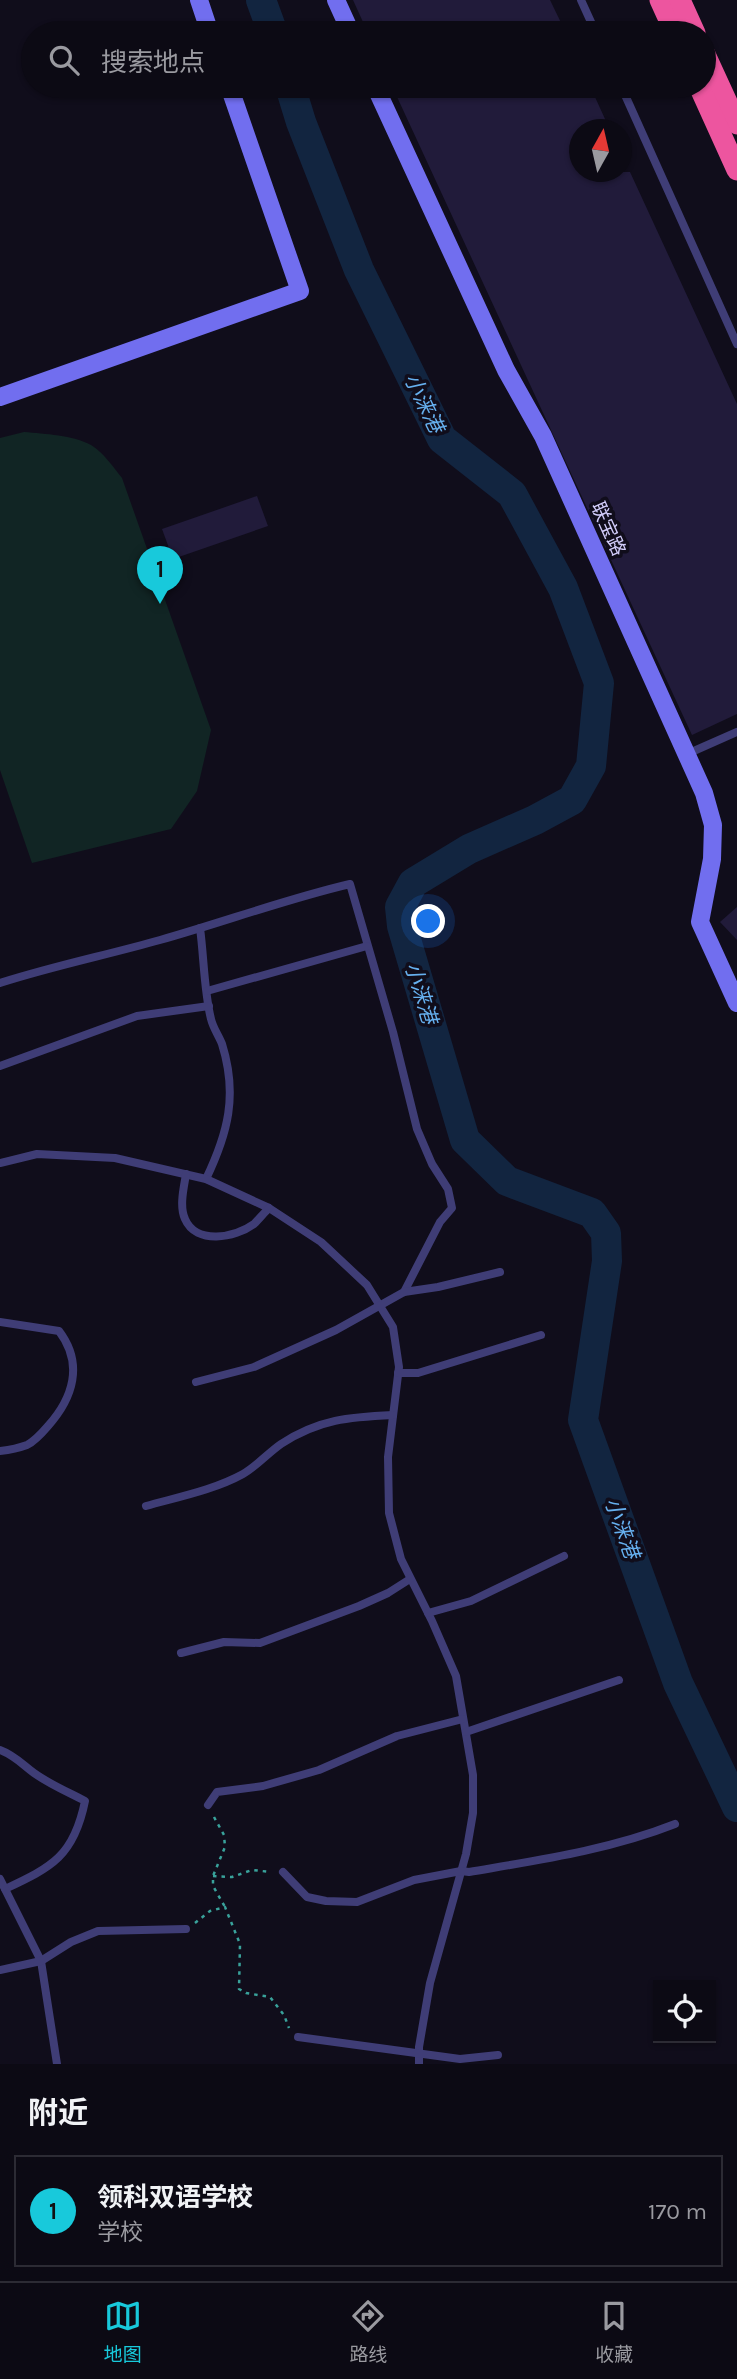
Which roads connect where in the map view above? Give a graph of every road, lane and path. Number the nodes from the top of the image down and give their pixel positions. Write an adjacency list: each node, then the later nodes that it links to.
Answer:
1 (199, 0): 6 (street)
2 (336, 0): 7 (street)
3 (581, 0): 8 (lane)
4 (660, 0): 9 (highway)
5 (680, 0): 10 (highway)
6 (206, 21)
7 (346, 21)
8 (591, 21)
9 (670, 21)
10 (690, 21)
11 (716, 78): 16 (highway)
12 (233, 98): 19 (street)
13 (381, 98): 21 (street, 联宝路)
14 (626, 98): 18 (lane)
15 (704, 98): 17 (highway)
16 (737, 124)
17 (737, 170)
18 (737, 344)
19 (0, 397)
20 (737, 732): 21 (lane)
21 (687, 754): 26 (street, 联宝路)
22 (200, 928): 23 (lane); 24 (lane); 25 (lane)
23 (367, 946): 25 (lane); 34 (lane)
24 (0, 983)
25 (208, 991): 27 (lane)
26 (737, 1003)
27 (209, 1006): 28 (lane); 31 (lane)
28 (0, 1066)
29 (0, 1163): 30 (lane)
30 (187, 1174): 31 (lane); 32 (lane)
31 (206, 1179): 32 (lane)
32 (269, 1208): 35 (lane)
33 (500, 1272): 34 (lane)
34 (404, 1292): 35 (lane)
35 (380, 1307): 38 (lane); 39 (lane)
36 (0, 1322): 41 (lane)
37 (541, 1335): 38 (lane)
38 (398, 1373): 40 (lane)
39 (196, 1382)
40 (393, 1415): 42 (lane); 44 (lane)
41 (0, 1451)
42 (146, 1506)
43 (564, 1556): 45 (lane)
44 (411, 1578): 45 (lane); 46 (lane)
45 (428, 1613): 48 (lane)
46 (181, 1653)
47 (619, 1680): 49 (lane)
48 (463, 1719): 49 (lane); 51 (lane)
49 (466, 1732): 53 (lane)
50 (0, 1750): 57 (lane)
51 (208, 1805): 55 (path)
52 (675, 1824): 53 (lane)
53 (461, 1871): 54 (lane); 64 (lane)
54 (283, 1872): 55 (path)
55 (213, 1876): 58 (path)
56 (0, 1878): 57 (lane)
57 (5, 1889): 60 (lane)
58 (225, 1906): 59 (path); 62 (path)
59 (186, 1929): 60 (lane)
60 (41, 1961): 61 (lane); 65 (lane)
61 (0, 1970)
62 (298, 2037): 64 (lane)
63 (498, 2055): 64 (lane)
64 (419, 2059)
65 (57, 2064)

